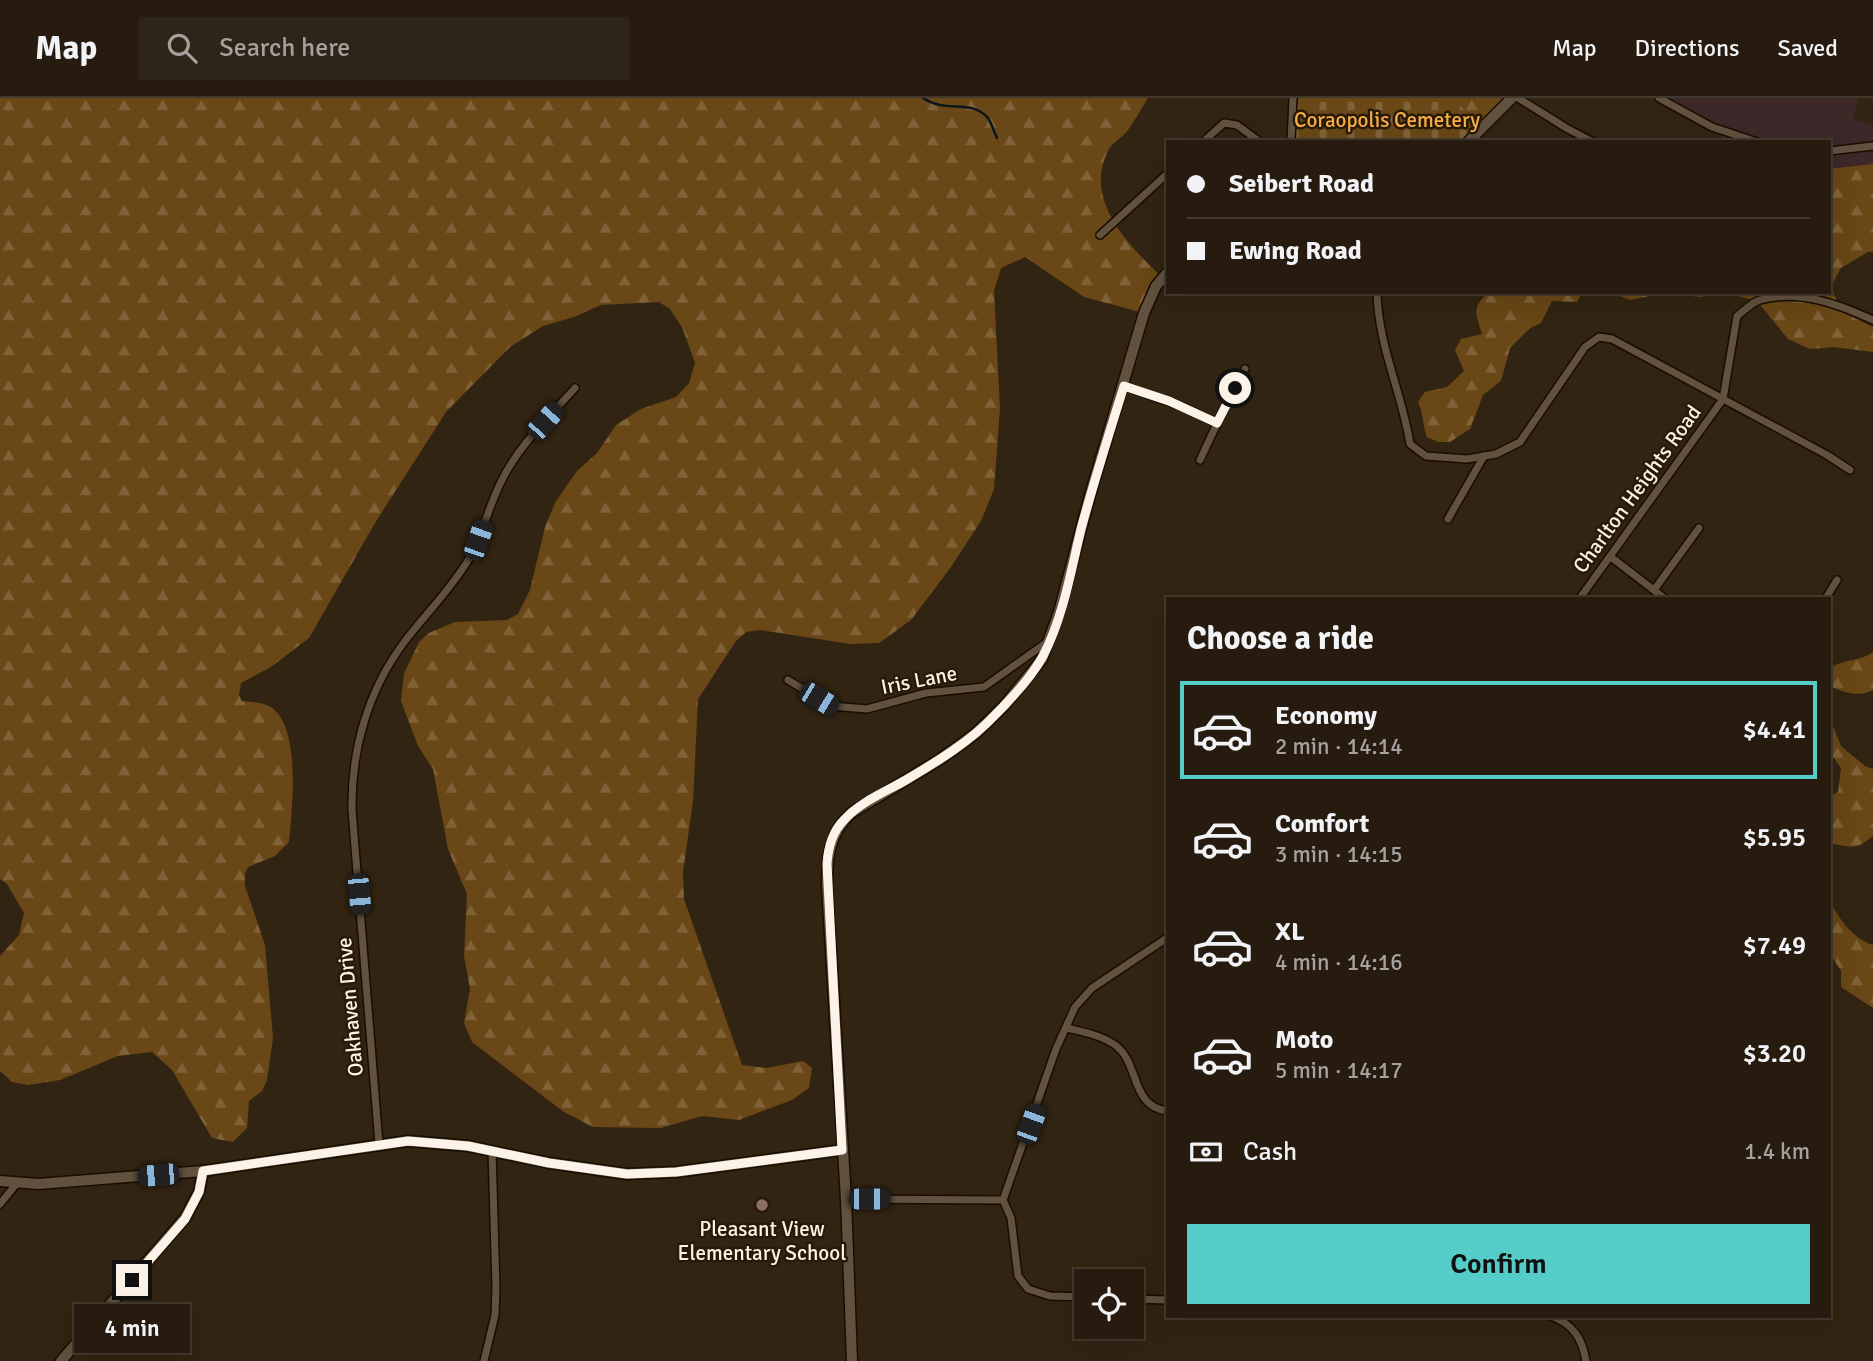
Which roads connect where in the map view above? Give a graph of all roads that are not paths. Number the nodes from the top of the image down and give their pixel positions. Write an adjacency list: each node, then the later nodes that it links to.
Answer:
1 (1293, 98): 7 (street)
2 (1512, 98): 8 (street)
3 (1518, 98): 9 (street)
4 (1659, 98): 10 (street)
5 (1205, 140): 6 (street)
6 (1257, 140)
7 (1291, 140)
8 (1470, 140)
9 (1589, 140)
10 (1750, 140)
11 (1873, 146): 12 (street)
12 (1831, 151)
13 (1166, 175): 14 (street)
14 (1100, 235)
15 (1166, 274): 19 (street)
16 (1377, 294): 23 (street, Charlton Heights Road)
17 (1873, 320): 21 (street)
18 (1245, 369): 22 (street)
19 (1124, 386): 22 (street); 34 (street)
20 (575, 388): 39 (street, Oakhaven Drive)
21 (1723, 399): 23 (street, Charlton Heights Road); 25 (street); 28 (street, Charlton Heights Road)
22 (1217, 423): 24 (street)
23 (1484, 456): 26 (street)
24 (1200, 460)
25 (1850, 470)
26 (1448, 519)
27 (1699, 528): 30 (street)
28 (1611, 557): 30 (street); 31 (street, Charlton Heights Road)
29 (1837, 580): 33 (street)
30 (1654, 590): 32 (street)
31 (1581, 597)
32 (1663, 597)
33 (1827, 597)
34 (1050, 639): 35 (street, Iris Lane); 40 (street)
35 (788, 680)
36 (1166, 939): 37 (street)
37 (1067, 1028): 38 (street); 46 (street)
38 (1166, 1111)
39 (379, 1144): 41 (street); 42 (street)
40 (842, 1150): 41 (street); 45 (street)
41 (492, 1151): 53 (street)
42 (203, 1171): 44 (street); 52 (street)
43 (0, 1181): 44 (street)
44 (17, 1183): 47 (street)
45 (846, 1199): 46 (street); 54 (street)
46 (1003, 1200): 48 (street)
47 (0, 1204)
48 (1074, 1297)
49 (1144, 1299): 50 (street)
50 (1166, 1300)
51 (1557, 1318): 55 (street)
52 (61, 1361)
53 (484, 1361)
54 (852, 1361)
55 (1586, 1361)

